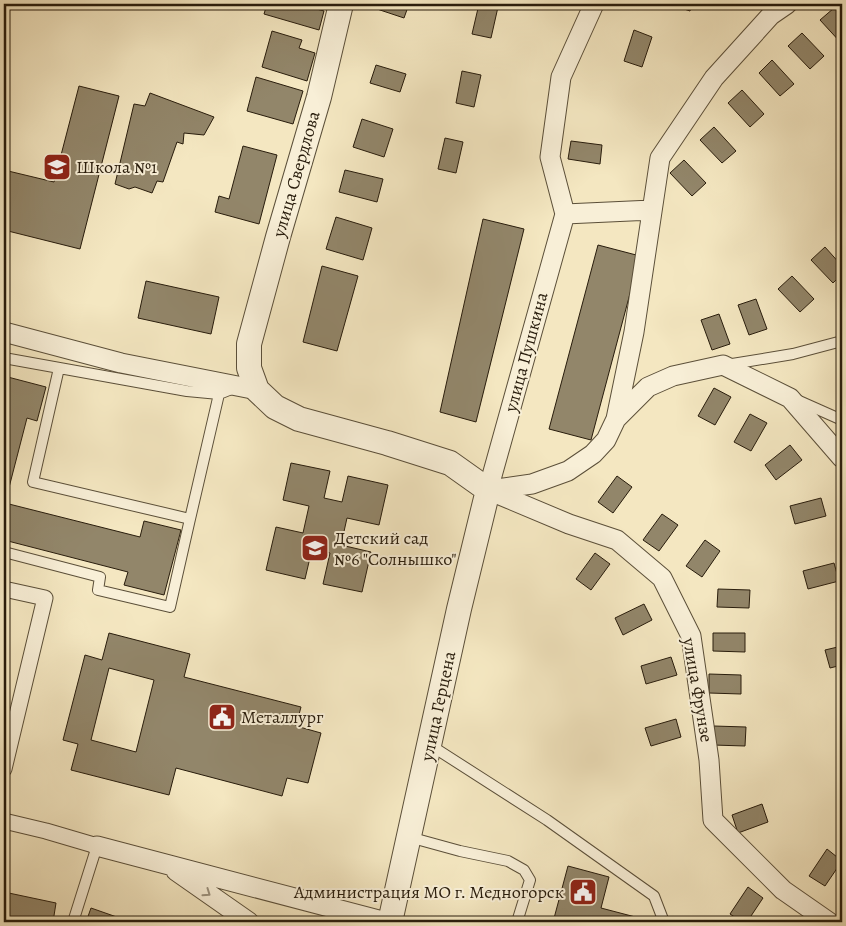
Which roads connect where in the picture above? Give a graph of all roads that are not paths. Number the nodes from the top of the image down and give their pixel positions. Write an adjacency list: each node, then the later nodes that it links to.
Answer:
1 (341, 4): 11 (street, улица Свердлова)
2 (594, 4): 5 (street, улица Пушкина)
3 (787, 4): 4 (street)
4 (652, 210): 5 (street); 14 (street)
5 (564, 214): 17 (street, улица Пушкина)
6 (4, 332): 11 (street)
7 (842, 341): 9 (lane)
8 (4, 358): 10 (lane)
9 (723, 365): 13 (street); 14 (street)
10 (59, 368): 12 (lane); 18 (lane)
11 (248, 388): 12 (lane); 17 (street)
12 (219, 394): 18 (lane)
13 (790, 398): 15 (lane); 16 (street)
14 (616, 419): 17 (street)
15 (842, 420)
16 (842, 458)
17 (488, 490): 21 (street, улица Герцена); 33 (street, улица Фрунзе)
18 (190, 519): 19 (lane)
19 (4, 552)
20 (4, 589): 22 (street)
21 (430, 745): 24 (street, улица Герцена); 32 (lane)
22 (4, 769)
23 (4, 822): 25 (street)
24 (409, 837): 30 (street, улица Герцена); 31 (lane)
25 (98, 846): 26 (street); 27 (lane)
26 (167, 864): 28 (street, one-way to 28); 29 (street)
27 (73, 922)
28 (249, 922)
29 (386, 922)
30 (390, 922)
31 (517, 922)
32 (664, 922)
33 (829, 922)

